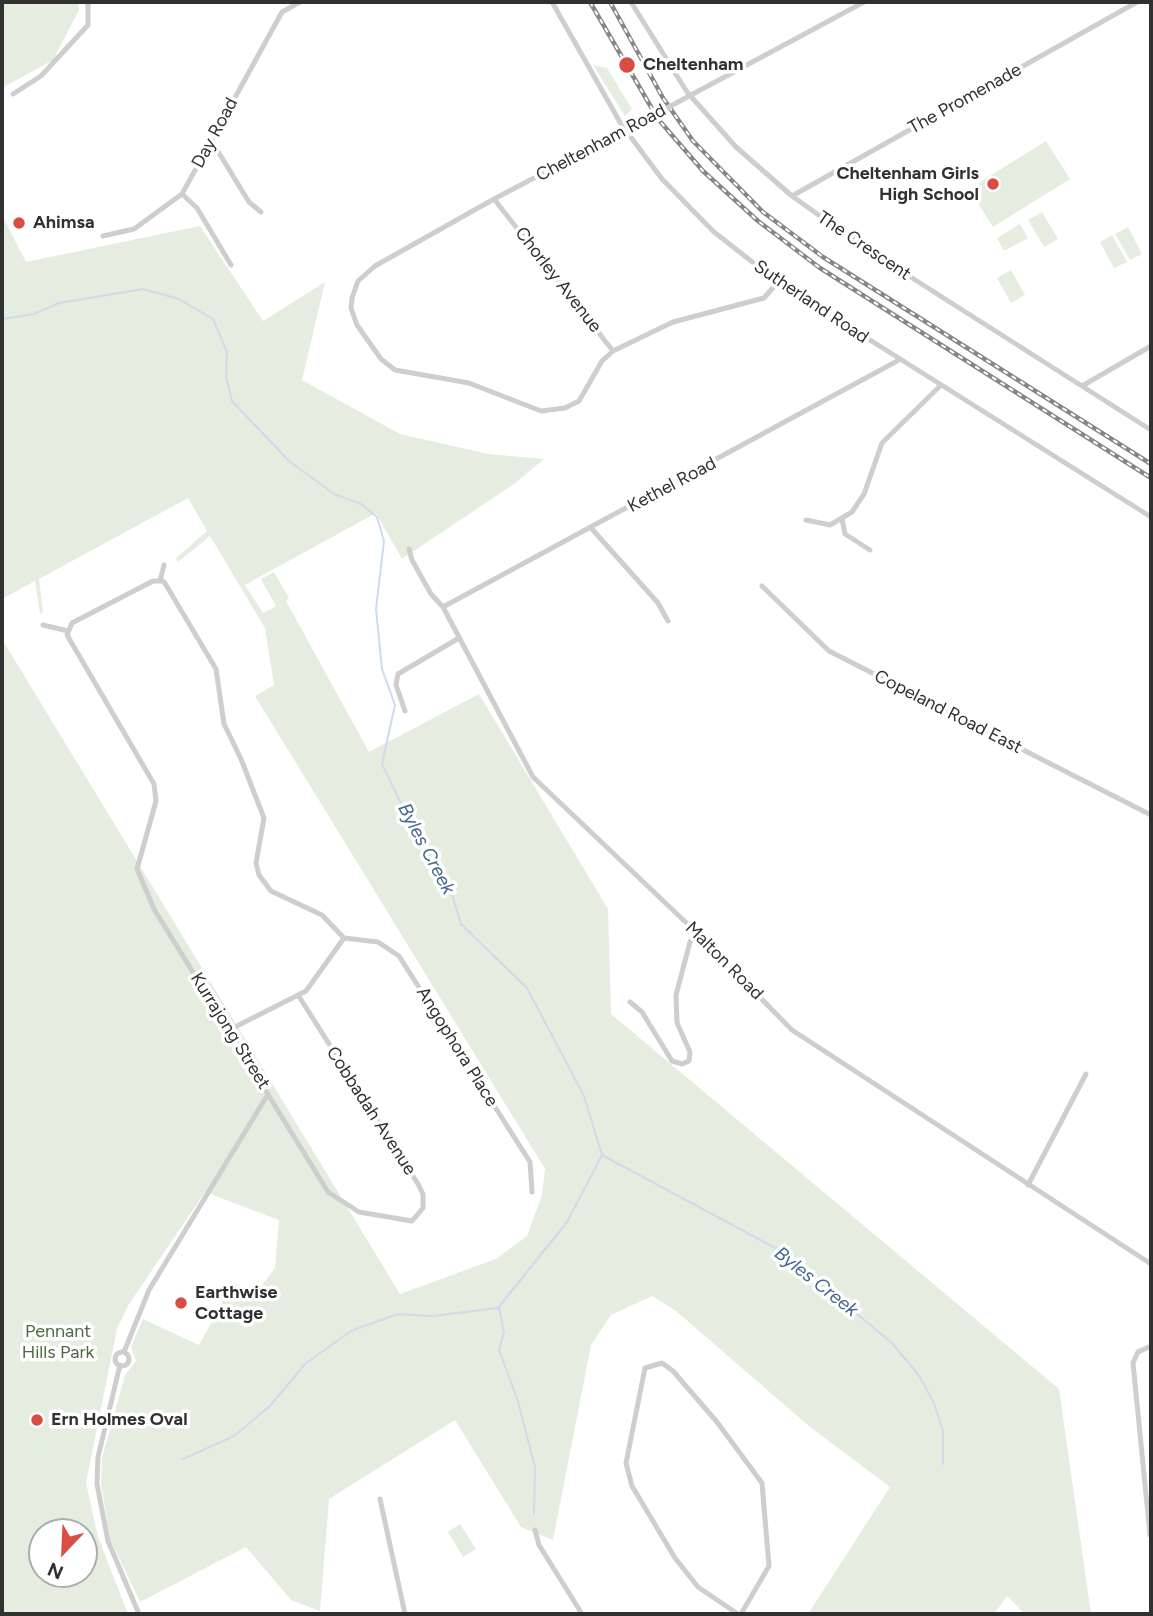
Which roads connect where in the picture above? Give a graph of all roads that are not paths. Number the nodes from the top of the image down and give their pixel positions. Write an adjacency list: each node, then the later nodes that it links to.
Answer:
1 (88, 2): 7 (street)
2 (300, 2): 10 (street, Day Road)
3 (551, 2): 9 (street, Sutherland Road)
4 (631, 2): 8 (street, The Crescent)
5 (864, 2): 8 (street, Cheltenham Road)
6 (1137, 2): 12 (street, The Promenade)
7 (13, 94)
8 (690, 96): 9 (street, Cheltenham Road, bridge); 12 (street, The Crescent)
9 (625, 131): 13 (street, Cheltenham Road); 17 (street, Sutherland Road)
10 (211, 140): 11 (street, Day Road); 14 (street)
11 (182, 194): 15 (street, Day Road); 16 (street)
12 (792, 196): 22 (street, The Crescent)
13 (494, 199): 19 (street, Chorley Avenue); 19 (street, Cheltenham Road)
14 (261, 212)
15 (103, 236)
16 (230, 265)
17 (778, 282): 19 (street, Chorley Avenue); 20 (street, Sutherland Road)
18 (1151, 346): 22 (street)
19 (613, 351)
20 (899, 360): 21 (street, Sutherland Road); 27 (street, Kethel Road)
21 (941, 385): 24 (street, Sutherland Road); 25 (street)
22 (1082, 386): 23 (street, The Crescent)
23 (1151, 430)
24 (1151, 517)
25 (842, 519): 26 (street); 29 (street)
26 (806, 520)
27 (592, 528): 33 (street, Kethel Road); 34 (street)
28 (409, 549): 33 (street, Malton Road)
29 (870, 550)
30 (164, 565): 31 (street)
31 (160, 581): 36 (street); 41 (street)
32 (762, 586): 39 (street, Copeland Road East)
33 (443, 607): 37 (street, Malton Road)
34 (668, 621)
35 (43, 625): 36 (street)
36 (68, 631): 44 (street, Kurrajong Street)
37 (459, 638): 38 (street); 40 (street, Malton Road)
38 (405, 711)
39 (1151, 815)
40 (697, 933): 43 (street); 47 (street, Malton Road)
41 (344, 938): 42 (street); 49 (street, Angophora Place)
42 (298, 995): 44 (street); 48 (street, Cobbadah Avenue)
43 (630, 1002)
44 (229, 1030): 46 (street, Kurrajong Street)
45 (1086, 1074): 47 (street)
46 (268, 1094): 48 (street, Kurrajong Street); 55 (street)
47 (1028, 1185): 50 (street, Malton Road)
48 (328, 1192)
49 (532, 1192)
50 (1151, 1264)
51 (1151, 1346): 54 (street)
52 (380, 1499): 56 (street)
53 (535, 1530): 57 (street)
54 (1150, 1535)
55 (139, 1614)
56 (405, 1614)
57 (582, 1614)
58 (740, 1614): 58 (street)

